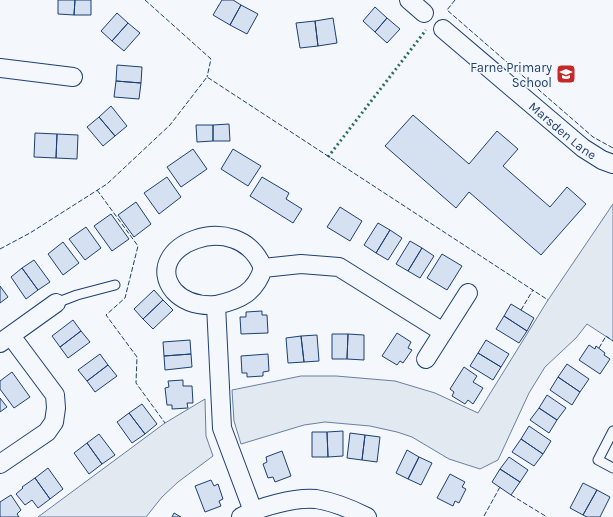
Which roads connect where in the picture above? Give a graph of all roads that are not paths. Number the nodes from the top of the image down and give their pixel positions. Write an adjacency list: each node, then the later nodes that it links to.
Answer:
1 (409, 0): 2 (street)
2 (424, 13)
3 (443, 29): 6 (street, Marsden Lane)
4 (0, 68): 5 (street)
5 (72, 77)
6 (613, 164)
7 (263, 268): 11 (street); 11 (street); 12 (street)
8 (115, 285): 10 (lane)
9 (468, 293): 12 (street)
10 (56, 303): 13 (street)
11 (216, 305): 18 (street)
12 (443, 332): 14 (street)
13 (6, 340): 16 (street)
14 (426, 359)
15 (613, 431): 17 (lane)
16 (0, 464)
17 (613, 468)
18 (247, 514): 19 (street)
19 (366, 517)

